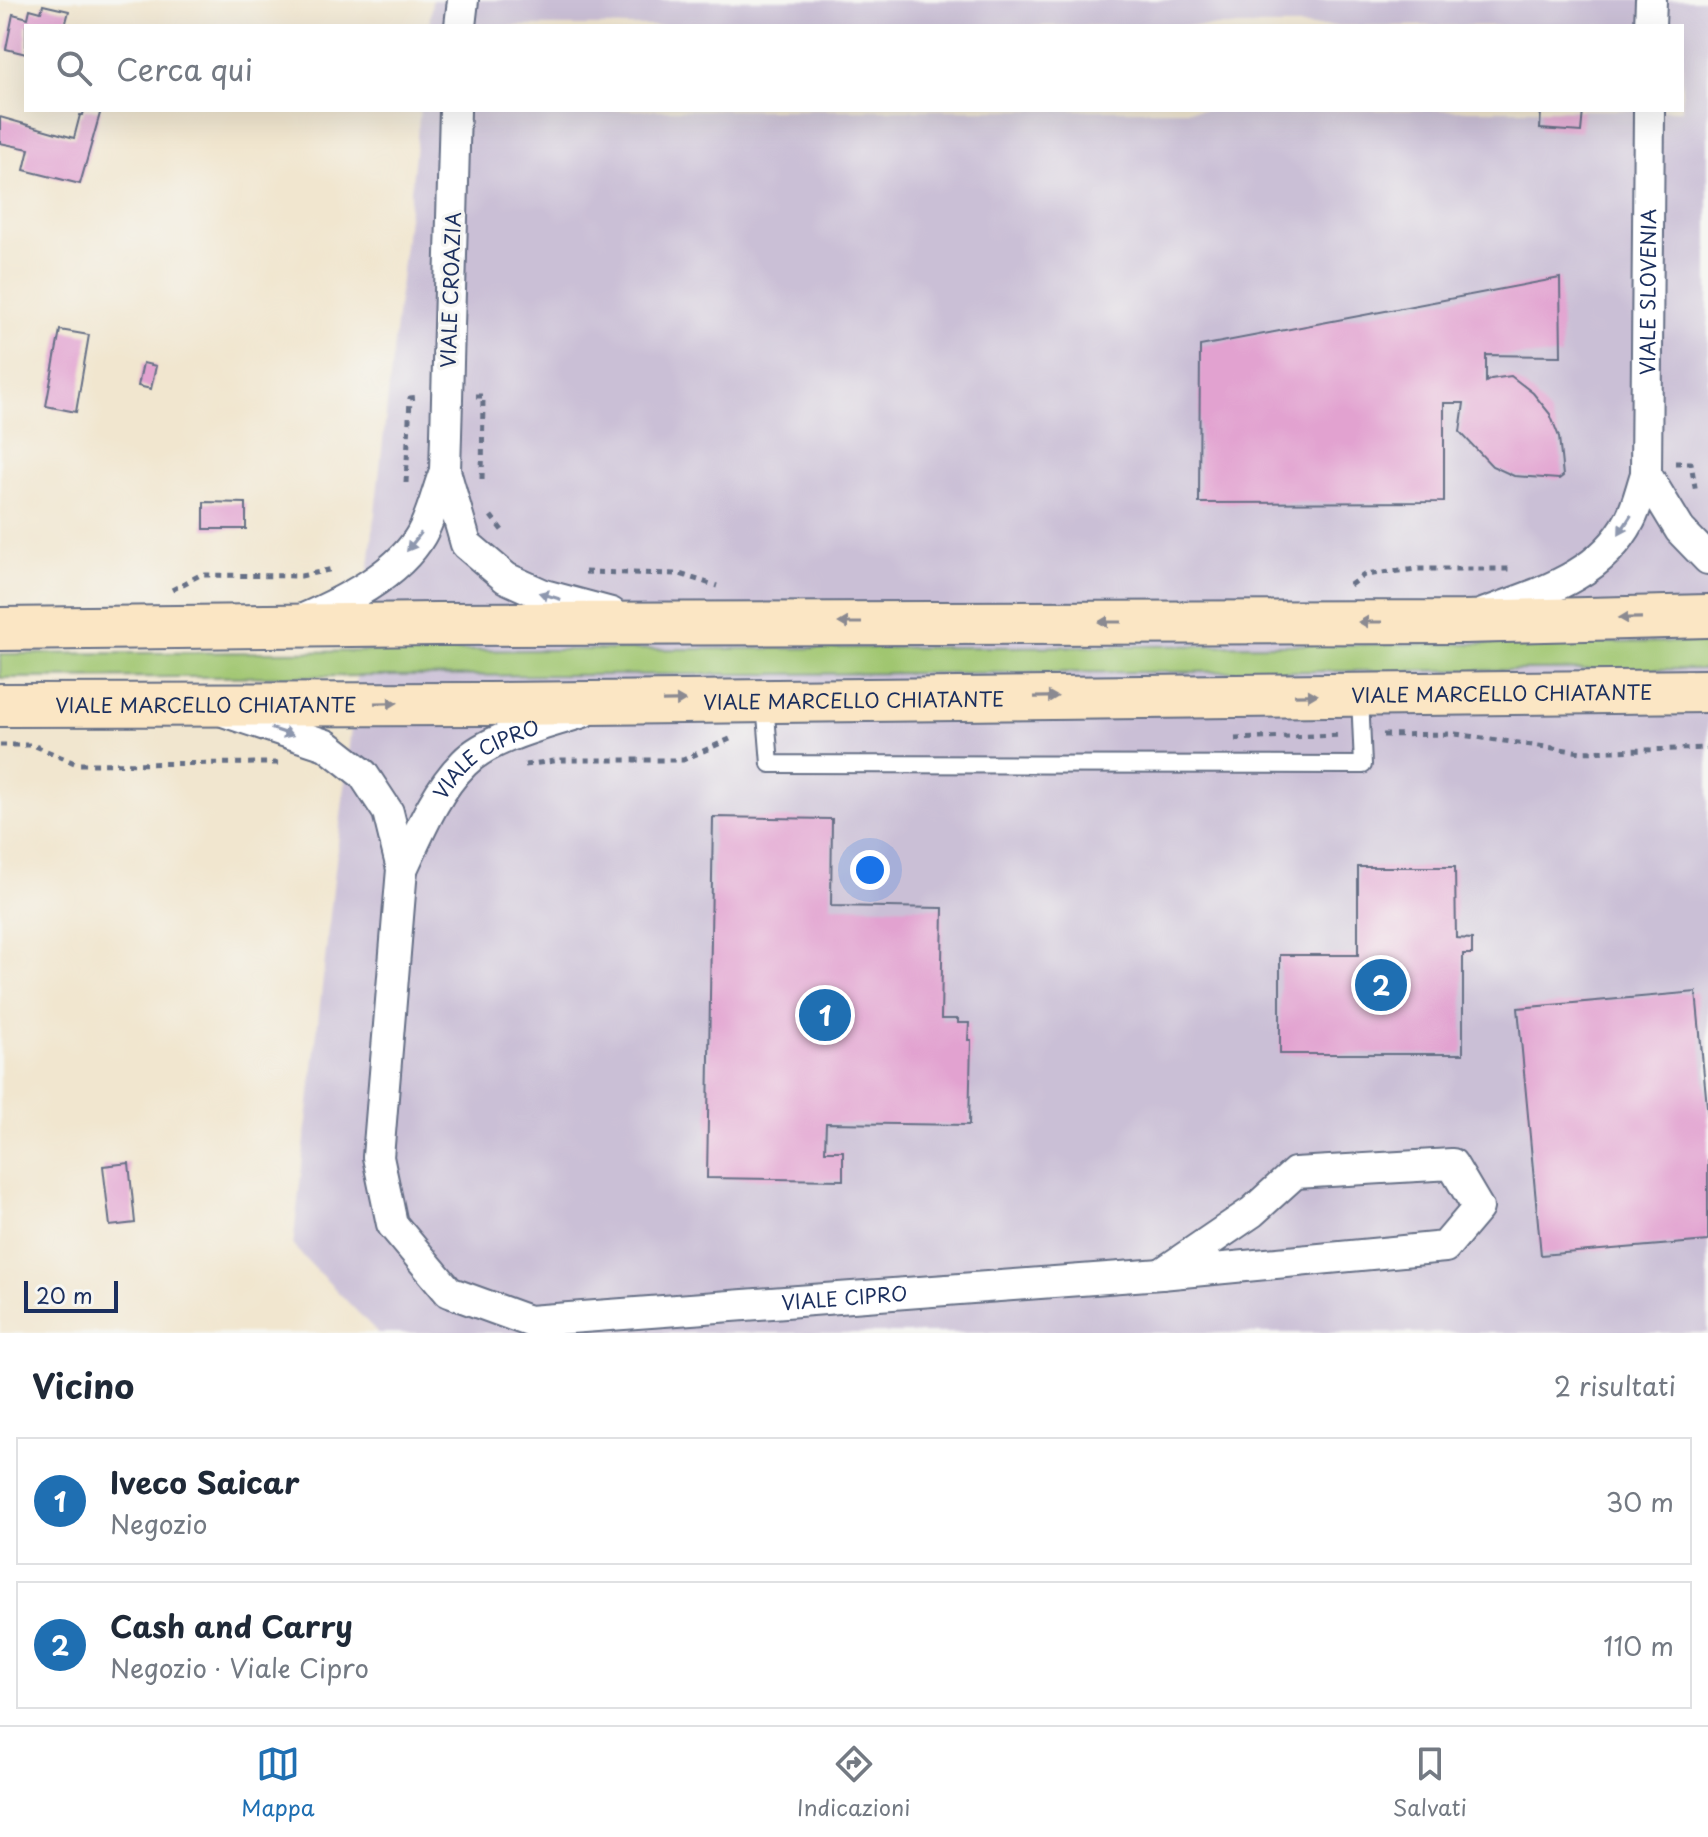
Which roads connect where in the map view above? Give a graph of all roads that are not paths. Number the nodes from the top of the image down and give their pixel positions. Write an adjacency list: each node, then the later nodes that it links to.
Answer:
1 (463, 0): 3 (street)
2 (1651, 0): 4 (street)
3 (460, 24)
4 (1650, 24)
5 (455, 112): 8 (street, VIALE CROAZIA)
6 (1649, 112): 7 (street, VIALE SLOVENIA)
7 (1646, 468): 9 (street); 11 (street, VIALE SLOVENIA, one-way to 11)
8 (445, 471): 12 (street, VIALE CROAZIA, one-way to 8); 13 (street, VIALE CROAZIA, one-way to 13)
9 (1708, 559)
10 (1708, 616): 11 (street, one-way to 11)
11 (1463, 622): 12 (street, one-way to 12)
12 (652, 623): 13 (street)
13 (285, 627): 14 (street)
14 (0, 629)
15 (1708, 691): 16 (street, VIALE MARCELLO CHIATANTE)
16 (1360, 694): 17 (street, VIALE MARCELLO CHIATANTE, one-way to 16); 17 (lane)
17 (765, 700): 18 (street, VIALE MARCELLO CHIATANTE, one-way to 17)
18 (614, 702): 20 (street, VIALE MARCELLO CHIATANTE, one-way to 18); 21 (street, VIALE CIPRO)
19 (0, 705): 20 (street, VIALE MARCELLO CHIATANTE)
20 (210, 705): 21 (street, VIALE CIPRO, one-way to 21)
21 (402, 869): 22 (street, VIALE CIPRO)
22 (1161, 1274): 22 (street, VIALE CIPRO)

